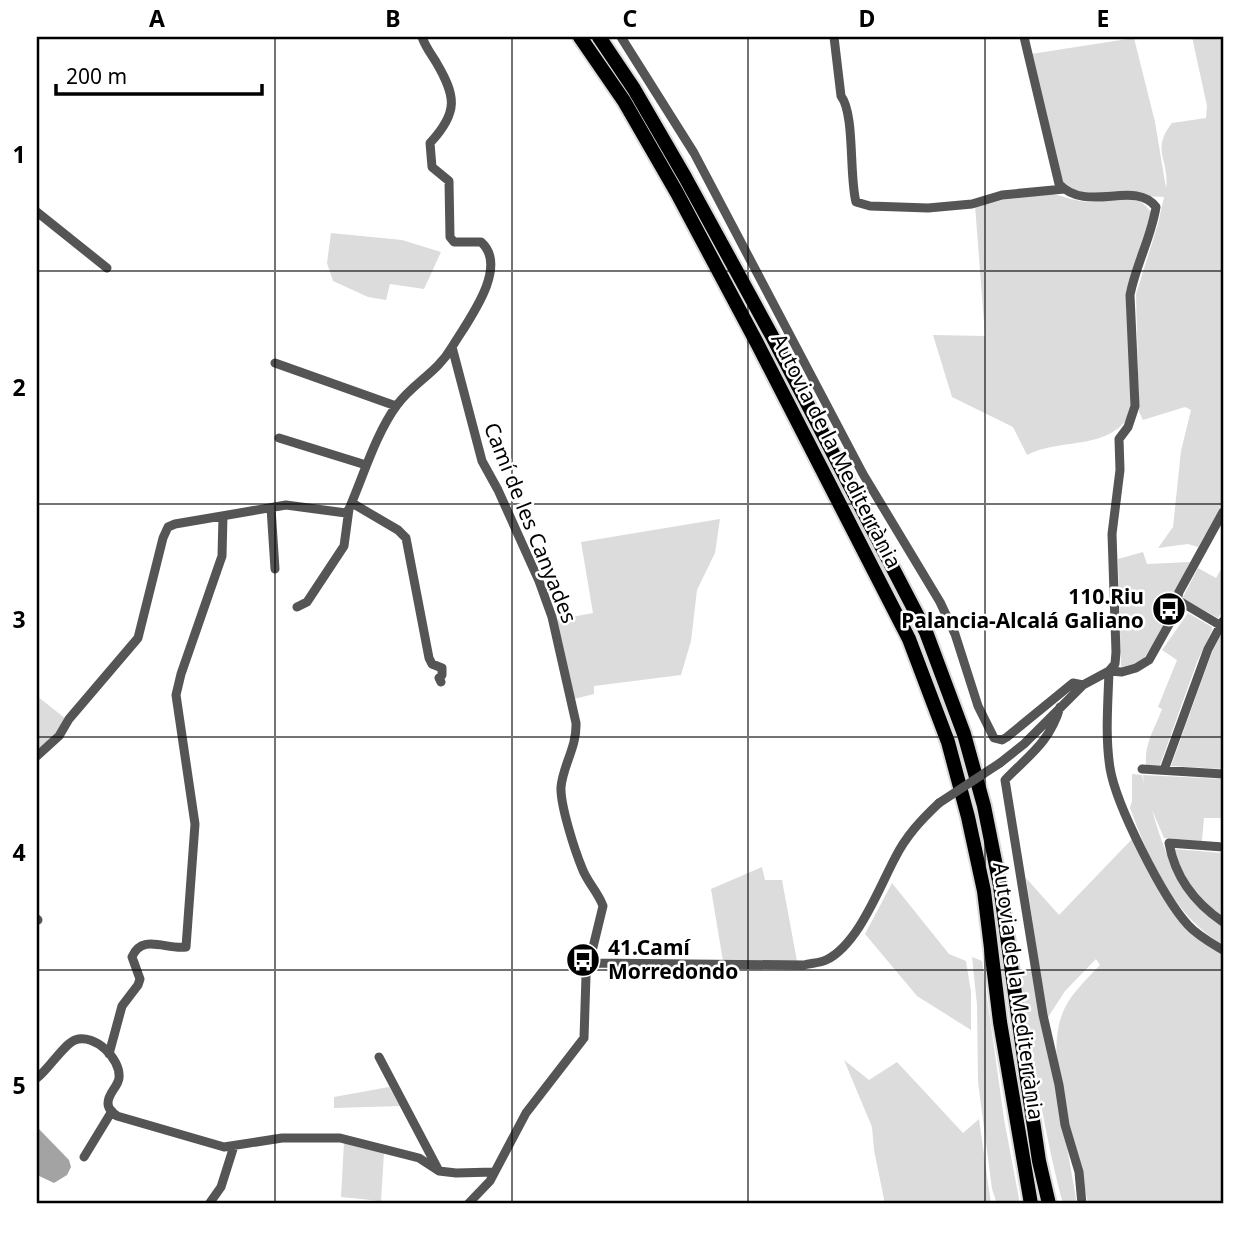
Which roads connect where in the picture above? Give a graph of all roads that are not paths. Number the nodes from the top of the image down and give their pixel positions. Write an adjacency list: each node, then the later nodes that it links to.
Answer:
1 (422, 37): 10 (street)
2 (580, 37): 45 (highway, Autovia de la Mediterrània)
3 (599, 37): 46 (highway, Autovia de la Mediterrània)
4 (621, 37): 25 (street)
5 (834, 37): 7 (street)
6 (1024, 37): 7 (street)
7 (1064, 189): 23 (street)
8 (37, 212): 9 (street)
9 (107, 268)
10 (452, 347): 12 (street); 34 (street, Camí de les Canyades)
11 (275, 363): 12 (street)
12 (396, 406): 14 (street)
13 (279, 438): 14 (street)
14 (366, 465): 15 (street)
15 (351, 506): 16 (street); 21 (street); 24 (street)
16 (271, 508): 18 (street); 19 (street)
17 (1223, 512): 20 (street)
18 (223, 516): 27 (street); 35 (street)
19 (275, 569)
20 (1176, 599): 22 (street); 23 (street)
21 (298, 607)
22 (1222, 624): 29 (street)
23 (1109, 671): 25 (street); 33 (street)
24 (441, 682)
25 (1083, 685): 26 (street)
26 (1060, 707): 34 (street, bridge); 47 (street)
27 (37, 756)
28 (1142, 769): 29 (street)
29 (1164, 770): 30 (street)
30 (1223, 774)
31 (1223, 847): 32 (street)
32 (1223, 922)
33 (1223, 950)
34 (590, 963): 42 (street, Camí de les Canyades)
35 (109, 1054): 37 (street); 38 (street)
36 (379, 1057): 41 (street)
37 (37, 1079)
38 (111, 1111): 39 (street); 40 (street)
39 (234, 1146): 41 (street); 43 (street)
40 (84, 1157)
41 (439, 1171): 42 (street)
42 (494, 1172): 44 (street, Camí de les Canyades)
43 (209, 1204)
44 (468, 1204)
45 (1031, 1204)
46 (1049, 1204)
47 (1082, 1204)

